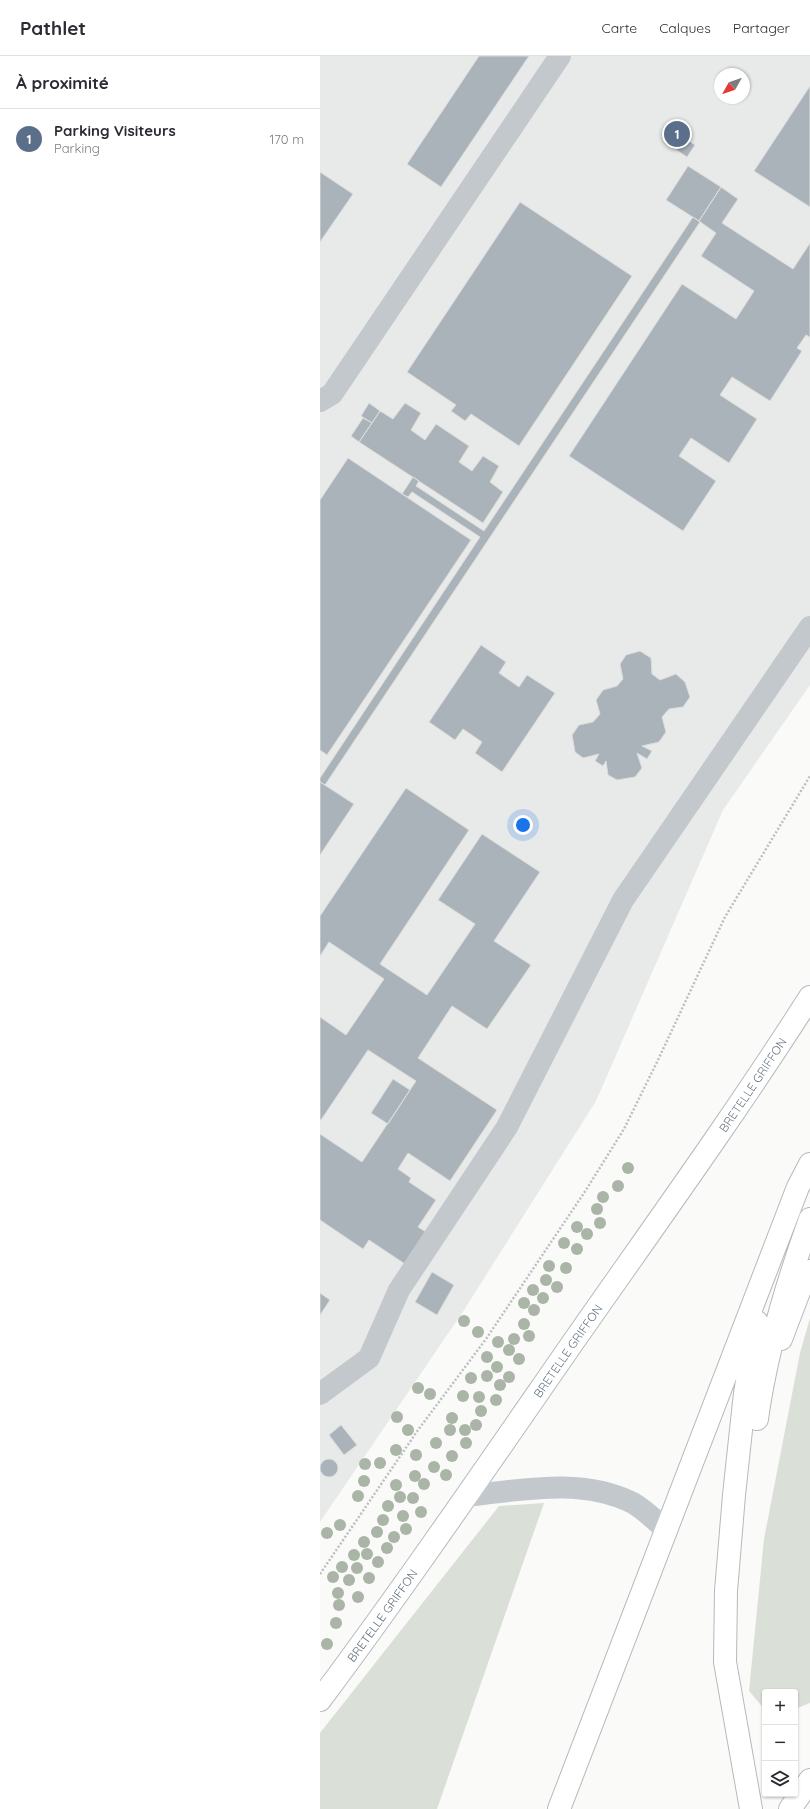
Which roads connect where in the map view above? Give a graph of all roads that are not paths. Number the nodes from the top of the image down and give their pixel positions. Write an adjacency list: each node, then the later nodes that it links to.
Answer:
1 (560, 56): 2 (lane)
2 (320, 401)
3 (810, 627): 10 (lane)
4 (810, 997): 11 (main road, BRETELLE GRIFFON)
5 (810, 1164): 8 (main road)
6 (810, 1219): 9 (main road)
7 (810, 1271): 9 (main road)
8 (764, 1276): 12 (main road); 14 (main road)
9 (761, 1392): 14 (main road)
10 (320, 1394)
11 (467, 1496): 12 (lane); 13 (main road, BRETELLE GRIFFON)
12 (666, 1530): 16 (main road)
13 (320, 1700)
14 (734, 1715): 17 (main road)
15 (810, 1780): 18 (main road)
16 (558, 1809)
17 (751, 1809)
18 (790, 1809)

